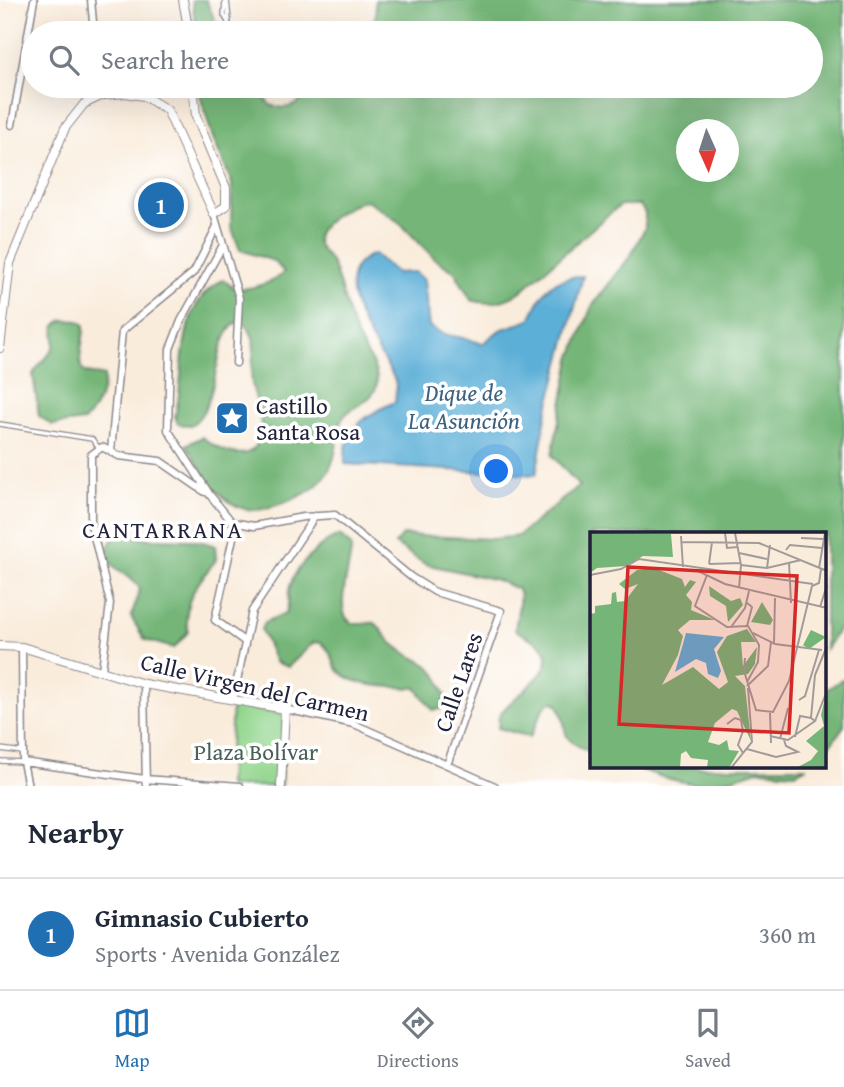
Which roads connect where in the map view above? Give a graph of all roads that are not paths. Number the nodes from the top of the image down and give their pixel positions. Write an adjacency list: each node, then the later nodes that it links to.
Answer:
1 (34, 0): 5 (street)
2 (91, 0): 6 (street)
3 (183, 0): 7 (street)
4 (226, 0): 8 (lane)
5 (30, 21)
6 (93, 21)
7 (187, 21)
8 (229, 21)
9 (21, 73): 13 (street)
10 (96, 98): 17 (street)
11 (147, 98): 14 (street)
12 (194, 98): 14 (street)
13 (12, 124)
14 (214, 214): 15 (street)
15 (217, 226): 16 (street); 21 (street)
16 (223, 245): 18 (street); 22 (street)
17 (0, 348)
18 (236, 363)
19 (0, 424): 20 (lane)
20 (98, 447): 21 (street); 28 (street)
21 (111, 451): 22 (street)
22 (210, 495): 24 (street)
23 (315, 516): 24 (street); 25 (street); 36 (street, Calle Lares)
24 (236, 524): 25 (street)
25 (244, 641): 30 (street)
26 (0, 646): 27 (street, Calle Virgen del Carmen)
27 (22, 646): 28 (street, Calle Virgen del Carmen); 33 (street)
28 (102, 670): 29 (street, Calle Virgen del Carmen)
29 (144, 684): 30 (street, Calle Virgen del Carmen); 37 (street)
30 (233, 699): 31 (street, Calle Virgen del Carmen)
31 (285, 709): 36 (street, Calle Virgen del Carmen); 40 (street)
32 (0, 749): 33 (lane)
33 (23, 752): 35 (street)
34 (0, 761): 35 (lane)
35 (23, 762): 37 (street); 38 (street)
36 (447, 765): 41 (street, Calle Virgen del Carmen)
37 (146, 783): 39 (street)
38 (27, 786)
39 (240, 786)
40 (281, 786)
41 (495, 786)

